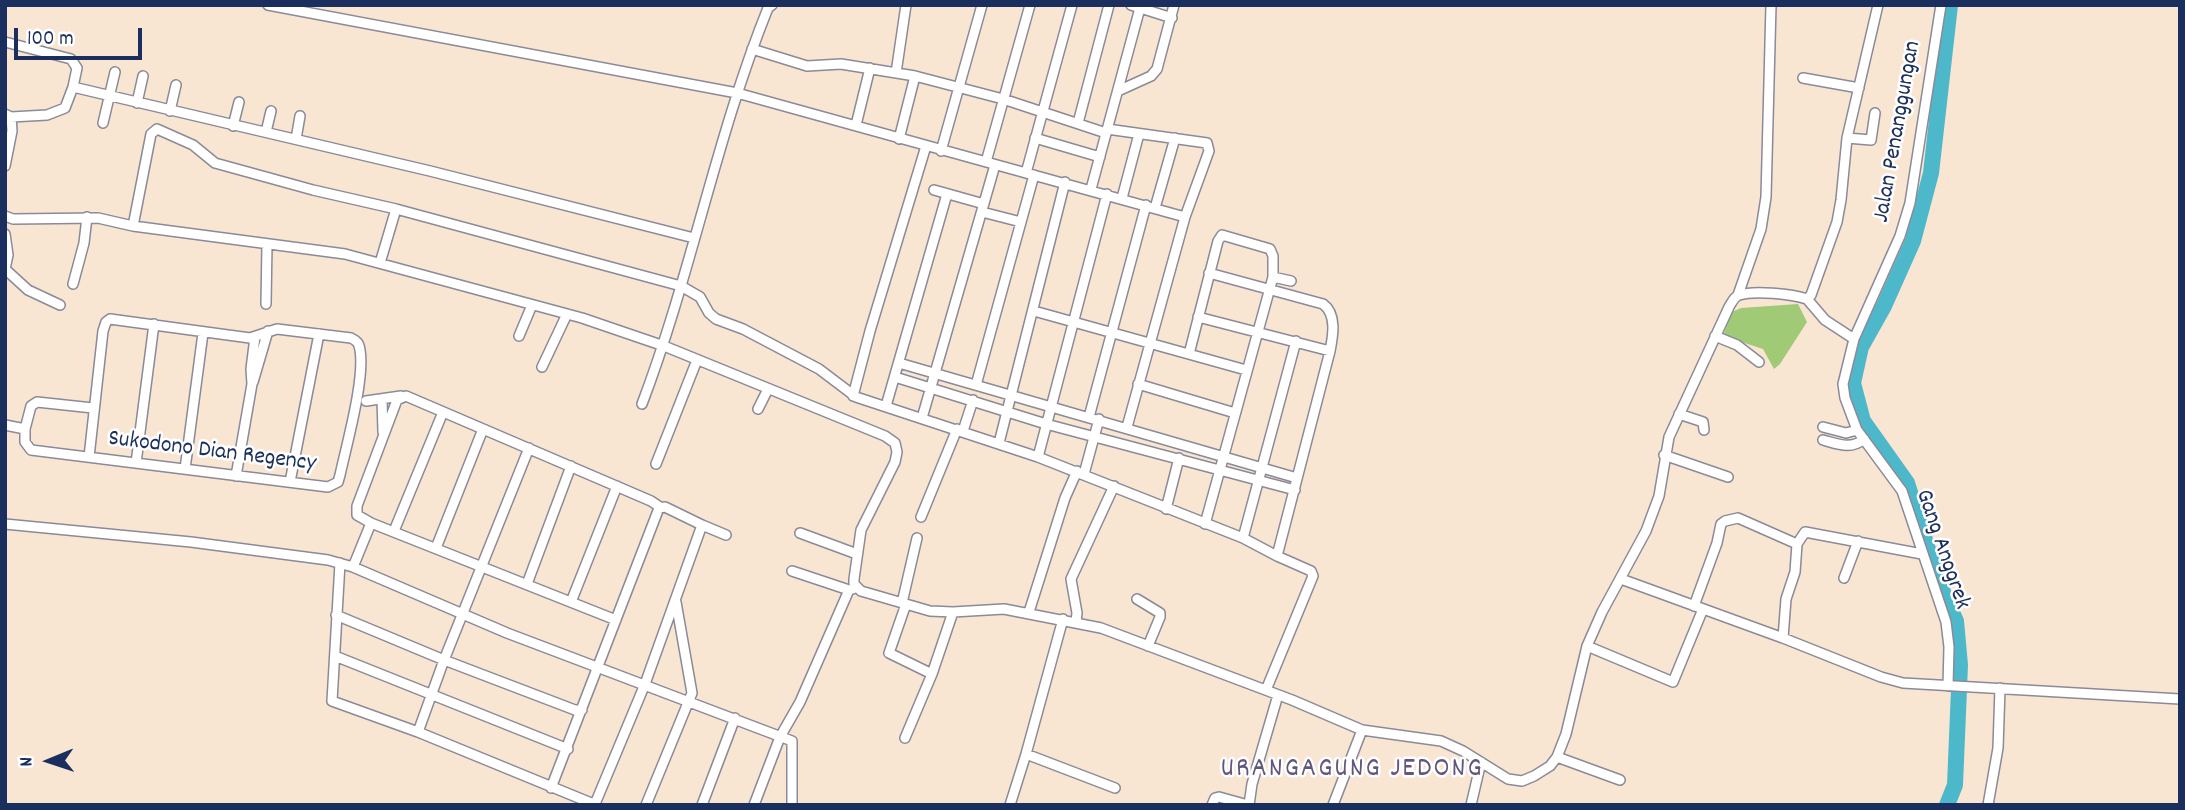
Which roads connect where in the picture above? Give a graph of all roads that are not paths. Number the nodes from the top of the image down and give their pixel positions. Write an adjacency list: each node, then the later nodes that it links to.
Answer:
1 (268, 5): 23 (street)
2 (298, 5): 23 (street)
3 (772, 5): 16 (street)
4 (906, 5): 19 (street)
5 (982, 5): 26 (street)
6 (1030, 5): 31 (street)
7 (1072, 5): 36 (street)
8 (1109, 5): 41 (street)
9 (1174, 5): 14 (street)
10 (1771, 5): 83 (street)
11 (1878, 5): 27 (street)
12 (1941, 5): 101 (street, Jalan Penanggungan)
13 (1135, 7): 14 (street); 28 (street)
14 (1172, 18): 28 (street)
15 (5, 42): 25 (street)
16 (752, 49): 17 (street); 29 (street)
17 (870, 68): 19 (street); 42 (street)
18 (115, 72): 30 (street)
19 (896, 73): 21 (street)
20 (143, 76): 33 (street)
21 (915, 76): 26 (street); 51 (street)
22 (1803, 78): 27 (street)
23 (688, 82): 29 (street)
24 (176, 85): 34 (street)
25 (73, 87): 30 (street); 38 (street)
26 (960, 87): 31 (street); 53 (street)
27 (1859, 88): 49 (street)
28 (1118, 91): 44 (street)
29 (737, 93): 42 (street); 73 (street)
30 (109, 96): 33 (street); 40 (street)
31 (1003, 99): 36 (street); 55 (street)
32 (239, 102): 43 (street)
33 (137, 103): 34 (street)
34 (170, 111): 43 (street)
35 (271, 111): 45 (street)
36 (1043, 112): 41 (street); 47 (street)
37 (1875, 113): 49 (street)
38 (8, 115): 56 (street)
39 (300, 116): 50 (street)
40 (103, 123)
41 (1077, 123): 44 (street)
42 (856, 125): 51 (street)
43 (233, 126): 45 (street)
44 (1107, 131): 46 (street); 54 (street)
45 (266, 132): 50 (street)
46 (1139, 134): 48 (street); 63 (street)
47 (1035, 138): 54 (street); 57 (street)
48 (1175, 138): 64 (street); 69 (street)
49 (1847, 138): 84 (street)
50 (296, 139): 73 (street)
51 (899, 139): 52 (street)
52 (926, 146): 53 (street); 120 (street)
53 (941, 151): 55 (street)
54 (1100, 156): 59 (street)
55 (990, 164): 57 (street); 65 (street)
56 (5, 166)
57 (1030, 174): 58 (street); 70 (street)
58 (1065, 182): 59 (street); 88 (street)
59 (1091, 189): 62 (street)
60 (934, 190): 61 (street)
61 (947, 194): 65 (street); 109 (street)
62 (1107, 194): 63 (street); 91 (street)
63 (1122, 198): 64 (street)
64 (1151, 206): 69 (street); 96 (street)
65 (983, 208): 70 (street); 112 (street)
66 (396, 209): 71 (street); 75 (street); 81 (street)
67 (5, 216): 68 (street)
68 (87, 217): 71 (street); 80 (street)
69 (1185, 217): 103 (street)
70 (1021, 222): 116 (street)
71 (133, 226): 74 (street)
72 (5, 234): 76 (street)
73 (694, 238): 81 (street)
74 (267, 244): 75 (street); 85 (street)
75 (380, 263): 87 (street)
76 (5, 269): 86 (street)
77 (1209, 273): 78 (street); 82 (street); 90 (street)
78 (1273, 277): 79 (street); 82 (street)
79 (1291, 281)
80 (73, 284)
81 (681, 286): 104 (street); 120 (street)
82 (1269, 289): 93 (street); 105 (street)
83 (1738, 295): 84 (street); 99 (street)
84 (1807, 299): 101 (street)
85 (266, 304)
86 (60, 305)
87 (532, 305): 89 (street); 98 (street)
88 (1034, 311): 91 (street); 121 (street)
89 (568, 314): 104 (street); 110 (street)
90 (1198, 317): 93 (street); 106 (street)
91 (1072, 322): 96 (street); 126 (street)
92 (153, 324): 95 (street, Sukodono Dian Regency); 128 (street, Sukodono Dian Regency); 156 (street)
93 (1257, 330): 102 (street); 111 (street)
94 (268, 331): 97 (street, Sukodono Dian Regency); 100 (street, Sukodono Dian Regency); 114 (street)
95 (204, 333): 100 (street, Sukodono Dian Regency); 160 (street)
96 (1112, 333): 103 (street); 135 (street)
97 (319, 334): 167 (street); 167 (street, Sukodono Dian Regency)
98 (519, 336)
99 (1716, 336): 108 (street); 133 (street)
100 (255, 337): 114 (street)
101 (1854, 340): 144 (street, Gang Anggrek)
102 (1296, 341): 105 (street); 159 (street)
103 (1149, 344): 106 (street); 115 (street)
104 (664, 346): 107 (street); 125 (street)
105 (1330, 351): 165 (street)
106 (1189, 354): 111 (street)
107 (698, 360): 117 (street); 157 (street)
108 (1759, 362)
109 (899, 363): 112 (street); 113 (street)
110 (542, 367)
111 (1246, 370): 132 (street)
112 (936, 374): 116 (street); 118 (street)
113 (895, 376): 118 (street); 127 (street)
114 (252, 384): 163 (street)
115 (1138, 384): 132 (street); 138 (street)
116 (976, 385): 121 (street)
117 (768, 388): 129 (street); 186 (street)
118 (932, 388): 123 (street); 134 (street)
119 (401, 396): 122 (street); 130 (street); 145 (street)
120 (853, 396): 127 (street)
121 (1012, 397): 126 (street); 131 (street)
122 (382, 399): 124 (street); 145 (street)
123 (973, 400): 131 (street); 142 (street)
124 (366, 401)
125 (642, 404)
126 (1051, 405): 135 (street); 136 (street)
127 (887, 406): 134 (street)
128 (93, 408): 140 (street); 153 (street, Sukodono Dian Regency)
129 (758, 409)
130 (443, 412): 141 (street); 178 (street)
131 (1009, 412): 136 (street); 149 (street)
132 (1235, 413): 151 (street)
133 (1679, 414): 143 (street); 152 (street)
134 (922, 418): 142 (street)
135 (1094, 418): 138 (street); 146 (street)
136 (1046, 424): 146 (street); 154 (street)
137 (5, 425): 140 (street)
138 (1127, 427): 151 (street)
139 (1823, 427): 144 (street)
140 (25, 429): 153 (street, Sukodono Dian Regency)
141 (483, 429): 150 (street); 185 (street)
142 (960, 430): 149 (street); 173 (street)
143 (1704, 430)
144 (1857, 430): 147 (street, Gang Anggrek)
145 (383, 437): 174 (street)
146 (1095, 437): 155 (street); 162 (street)
147 (1864, 439): 148 (street); 187 (street, Gang Anggrek)
148 (1823, 440)
149 (999, 443): 154 (street)
150 (528, 448): 158 (street); 190 (street)
151 (1223, 455): 159 (street); 161 (street)
152 (1664, 455): 164 (street); 194 (street)
153 (89, 457): 156 (street, Sukodono Dian Regency)
154 (1038, 457): 162 (street)
155 (1179, 458): 161 (street); 172 (street)
156 (136, 463): 160 (street, Sukodono Dian Regency)
157 (656, 464)
158 (571, 466): 168 (street); 195 (street)
159 (1261, 467): 165 (street); 166 (street)
160 (185, 469): 163 (street, Sukodono Dian Regency)
161 (1219, 469): 166 (street); 176 (street)
162 (1081, 473): 169 (street); 203 (street)
163 (236, 476): 167 (street, Sukodono Dian Regency)
164 (1728, 477)
165 (1297, 478): 170 (street)
166 (1258, 480): 170 (street); 182 (street)
167 (290, 482)
168 (617, 486): 171 (street); 199 (street)
169 (1114, 486): 172 (street); 208 (street)
170 (1295, 490): 188 (street)
171 (660, 507): 177 (street); 207 (street)
172 (1166, 509): 176 (street)
173 (921, 517)
174 (371, 523): 178 (street); 191 (street)
175 (5, 524): 189 (street)
176 (1205, 524): 182 (street)
177 (702, 525): 180 (street); 198 (street)
178 (394, 531): 185 (street)
179 (800, 533): 186 (street)
180 (726, 535)
181 (917, 538): 200 (street)
182 (1243, 538): 188 (street)
183 (1858, 541): 184 (street); 187 (street); 193 (street)
184 (1797, 544): 201 (street); 209 (street)
185 (436, 548): 190 (street)
186 (857, 554): 196 (street)
187 (1922, 554): 217 (street, Gang Anggrek)
188 (1283, 560): 219 (street)
189 (340, 563): 191 (street); 205 (street)
190 (482, 566): 195 (street); 204 (street)
191 (353, 567): 204 (street)
192 (792, 571): 196 (street)
193 (1844, 578)
194 (1621, 579): 201 (street); 211 (street)
195 (527, 584): 199 (street)
196 (853, 589): 200 (street); 228 (street)
197 (1137, 599): 210 (street)
198 (676, 601): 216 (street); 223 (street)
199 (571, 602): 207 (street)
200 (904, 603): 202 (street); 215 (street)
201 (1698, 607): 209 (street); 211 (street)
202 (953, 612): 203 (street); 215 (street)
203 (1029, 612): 206 (street)
204 (463, 614): 213 (street); 214 (street)
205 (336, 615): 212 (street); 213 (street)
206 (1063, 619): 208 (street); 231 (street)
207 (616, 620): 214 (street)
208 (1076, 622): 210 (street)
209 (1783, 638): 217 (street)
210 (1148, 646): 219 (street)
211 (1587, 646): 232 (street)
212 (335, 656): 220 (street); 227 (street)
213 (443, 660): 220 (street); 224 (street)
214 (598, 666): 216 (street); 224 (street)
215 (932, 674): 229 (street)
216 (645, 684): 223 (street); 237 (street)
217 (1945, 686): 218 (street)
218 (2000, 688): 222 (street); 247 (street)
219 (1266, 690): 221 (street)
220 (431, 694): 227 (street); 230 (street)
221 (1278, 695): 226 (street); 244 (street)
222 (2180, 699)
223 (689, 701): 225 (street); 238 (street)
224 (582, 710): 230 (street)
225 (734, 718): 228 (street); 239 (street)
226 (1362, 730): 233 (street); 245 (street)
227 (418, 732): 235 (street)
228 (780, 737): 240 (street); 241 (street)
229 (905, 738)
230 (568, 749): 235 (street)
231 (1026, 754): 236 (street); 242 (street)
232 (1557, 757): 233 (street); 234 (street)
233 (1481, 762): 246 (street)
234 (1620, 780)
235 (551, 788): 237 (street)
236 (1115, 788)
237 (596, 805)
238 (646, 805)
239 (702, 805)
240 (754, 805)
241 (792, 805)
242 (1010, 805)
243 (1212, 805): 244 (street)
244 (1249, 805)
245 (1333, 805)
246 (1471, 805)
247 (1989, 805)

